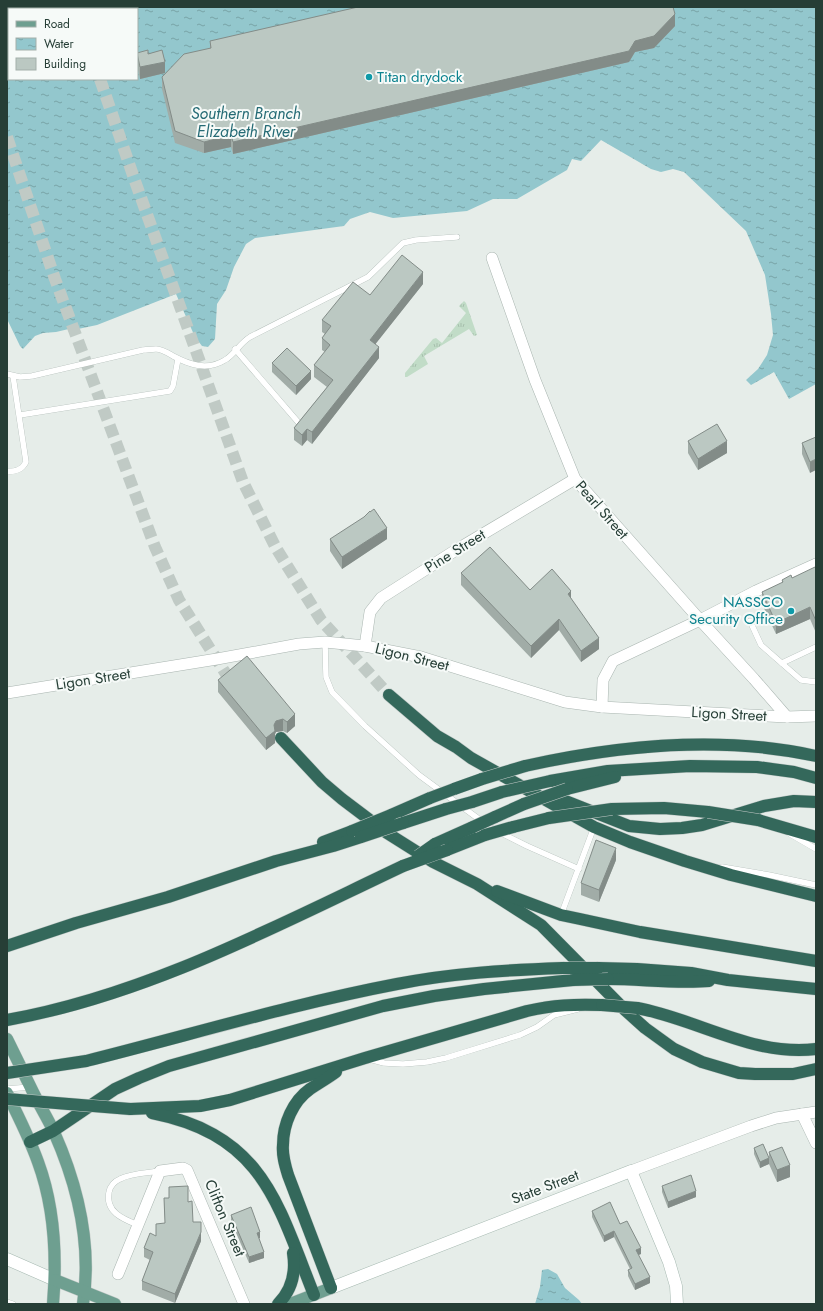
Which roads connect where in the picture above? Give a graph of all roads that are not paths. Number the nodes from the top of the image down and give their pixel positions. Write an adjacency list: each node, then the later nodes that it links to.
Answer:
1 (457, 237): 3 (lane)
2 (492, 258): 9 (street, Pearl Street)
3 (235, 349): 4 (lane); 7 (lane)
4 (178, 359): 5 (lane); 6 (lane)
5 (10, 375): 6 (lane)
6 (20, 415): 8 (lane)
7 (298, 422)
8 (7, 472)
9 (575, 479): 11 (street, Pearl Street); 14 (street, Pine Street)
10 (816, 564): 11 (street)
11 (700, 620): 20 (street); 22 (street, Pearl Street)
12 (750, 621): 16 (lane)
13 (325, 642): 14 (street, Ligon Street); 18 (street, Ligon Street); 36 (lane)
14 (365, 646): 20 (street, Ligon Street)
15 (816, 647): 16 (lane)
16 (782, 663): 17 (lane)
17 (816, 682)
18 (7, 693)
19 (389, 695): 26 (highway)
20 (602, 707): 22 (street, Ligon Street)
21 (816, 716): 22 (street, Ligon Street)
22 (787, 717)
23 (281, 738): 37 (highway)
24 (816, 756): 31 (highway, bridge)
25 (652, 769): 27 (highway); 31 (highway, bridge); 35 (highway, bridge)
26 (505, 777): 28 (highway); 30 (highway)
27 (816, 778)
28 (816, 802)
29 (775, 825): 32 (highway); 33 (lane); 35 (highway, bridge)
30 (594, 827): 34 (highway); 36 (lane)
31 (356, 834): 41 (highway)
32 (816, 837)
33 (816, 849)
34 (685, 861): 38 (lane); 39 (highway)
35 (403, 866): 46 (highway)
36 (579, 869): 40 (lane)
37 (477, 884): 40 (highway); 51 (highway)
38 (816, 885)
39 (816, 896)
40 (561, 915): 42 (highway)
41 (7, 946)
42 (816, 961)
43 (728, 980): 44 (highway); 52 (highway, bridge); 60 (highway, bridge)
44 (816, 989)
45 (590, 1004): 48 (highway, bridge); 49 (highway); 49 (lane)
46 (7, 1020)
47 (7, 1039): 53 (main road)
48 (816, 1049)
49 (365, 1058): 50 (highway)
50 (351, 1063): 57 (highway); 70 (highway)
51 (816, 1069)
52 (7, 1073)
53 (30, 1087): 54 (lane); 60 (main road)
54 (7, 1089)
55 (7, 1093): 61 (main road)
56 (7, 1099): 57 (highway, bridge)
57 (130, 1109): 66 (highway)
58 (816, 1112): 59 (street, State Street)
59 (802, 1114): 62 (street); 64 (street, State Street)
60 (53, 1131): 61 (highway); 72 (main road)
61 (30, 1142): 69 (main road)
62 (816, 1143)
63 (160, 1171): 65 (street); 65 (lane); 77 (street, Clifton Street)
64 (631, 1171): 70 (street, State Street); 80 (street)
65 (138, 1225): 68 (street)
66 (291, 1238): 71 (highway); 78 (highway)
67 (7, 1259): 69 (street)
68 (118, 1274)
69 (55, 1280): 72 (main road); 75 (main road)
70 (331, 1288): 71 (main road, State Street)
71 (314, 1295): 79 (main road, State Street)
72 (84, 1298): 76 (main road)
73 (7, 1302): 74 (lane)
74 (13, 1304)
75 (53, 1304)
76 (115, 1304)
77 (244, 1304)
78 (278, 1304)
79 (290, 1304)
80 (677, 1304)

